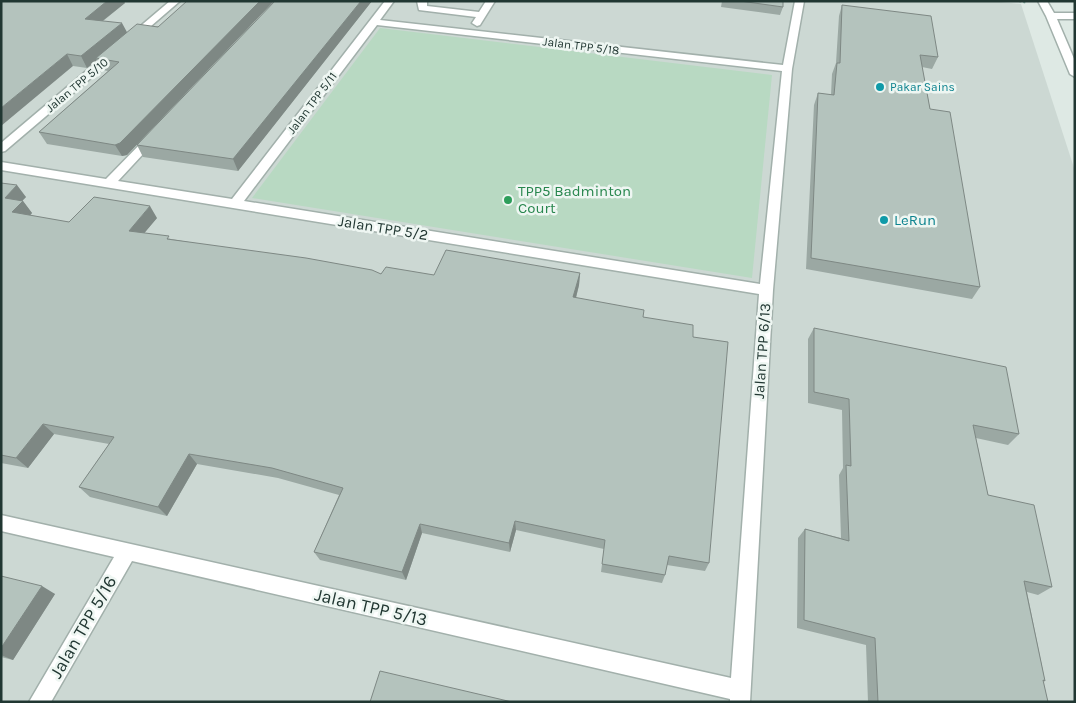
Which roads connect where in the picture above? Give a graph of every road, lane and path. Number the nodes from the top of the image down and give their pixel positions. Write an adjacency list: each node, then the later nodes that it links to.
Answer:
1 (176, 1): 15 (street, Jalan TPP 5/10)
2 (390, 1): 10 (street, Jalan TPP 5/11)
3 (422, 1): 7 (street)
4 (491, 1): 7 (street)
5 (800, 1): 12 (street, Jalan TPP 6/13)
6 (1042, 1): 8 (street)
7 (482, 15): 11 (street)
8 (1051, 16): 9 (street); 13 (street)
9 (1075, 16)
10 (375, 22): 11 (street, Jalan TPP 5/18); 18 (street, Jalan TPP 5/11)
11 (471, 33): 12 (street, Jalan TPP 5/18)
12 (786, 69): 19 (street, Jalan TPP 6/13)
13 (1075, 74)
14 (162, 128): 17 (street)
15 (1, 149)
16 (1, 166): 17 (street, Jalan TPP 5/2)
17 (108, 184): 18 (street, Jalan TPP 5/2)
18 (235, 204): 19 (street, Jalan TPP 5/2)
19 (766, 290): 22 (street, Jalan TPP 6/13)
20 (1, 523): 21 (street, Jalan TPP 5/13)
21 (127, 552): 22 (street, Jalan TPP 5/13); 23 (street, Jalan TPP 5/16)
22 (740, 696)
23 (39, 702)

